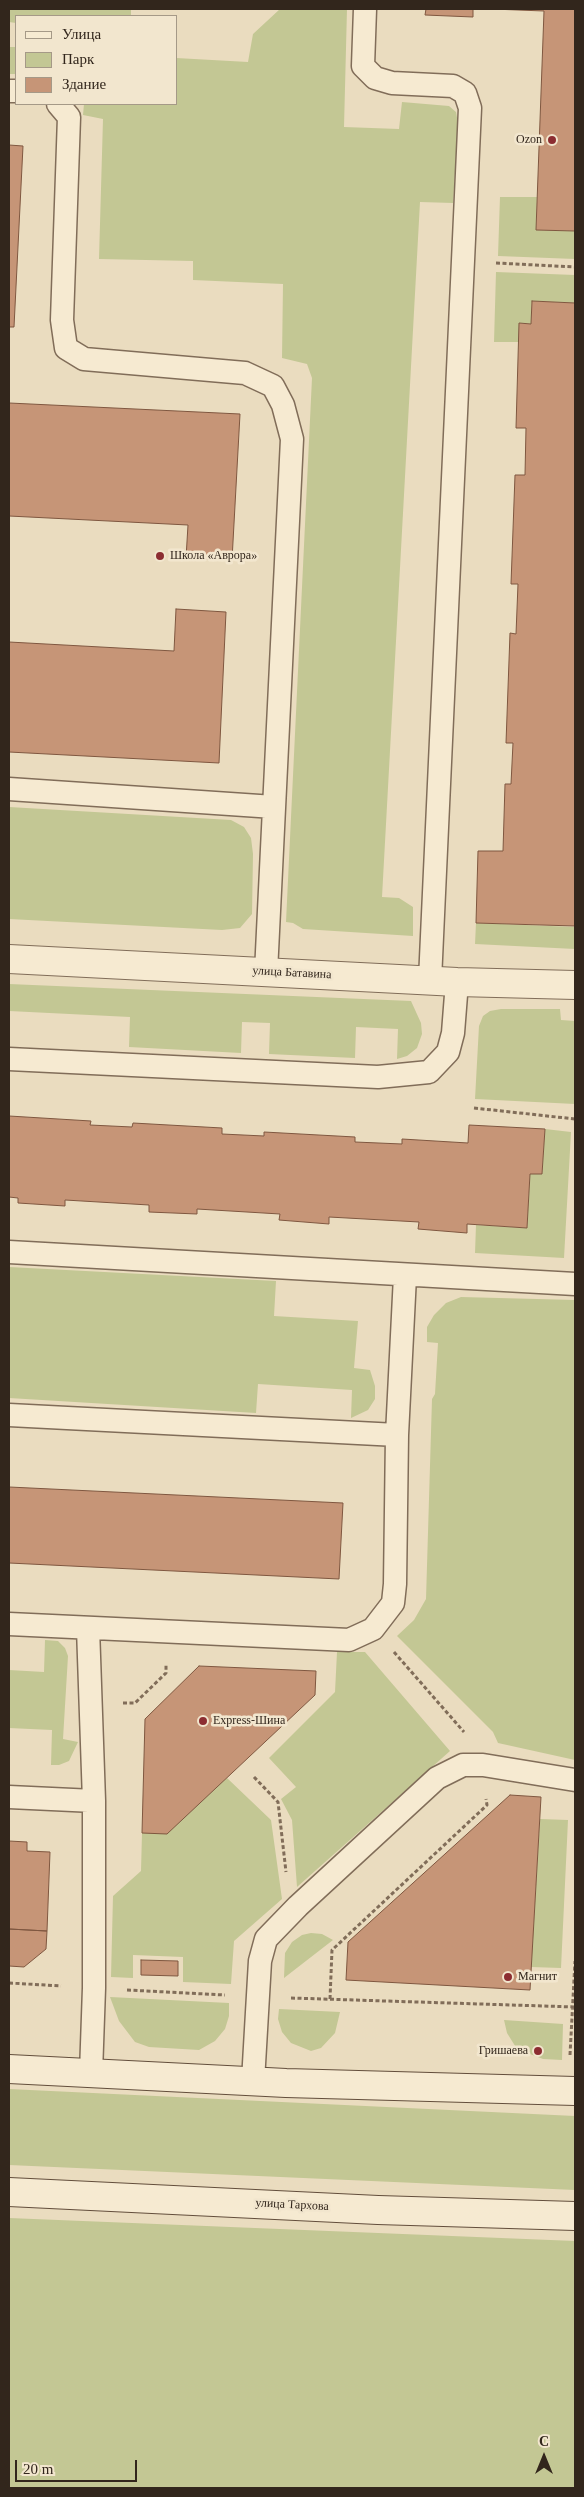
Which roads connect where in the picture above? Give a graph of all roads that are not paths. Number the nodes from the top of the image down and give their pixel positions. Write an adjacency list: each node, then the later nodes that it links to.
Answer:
1 (365, 9): 7 (lane)
2 (59, 105): 4 (lane)
3 (9, 789): 4 (lane)
4 (274, 807): 6 (lane)
5 (9, 959): 6 (main road, улица Батавина)
6 (266, 972): 7 (main road, улица Батавина)
7 (430, 980): 8 (main road, улица Батавина)
8 (457, 982): 9 (main road, улица Батавина); 10 (lane)
9 (575, 985)
10 (9, 1059)
11 (9, 1252): 12 (lane)
12 (405, 1276): 13 (lane); 15 (lane)
13 (575, 1284)
14 (9, 1415): 15 (lane)
15 (397, 1435): 17 (lane)
16 (9, 1624): 17 (lane)
17 (88, 1628): 20 (lane)
18 (575, 1780): 23 (lane)
19 (9, 1797): 20 (lane)
20 (94, 1801): 22 (lane)
21 (9, 2069): 22 (main road)
22 (91, 2073): 23 (main road)
23 (253, 2081): 24 (main road)
24 (572, 2091)
25 (9, 2192): 26 (main road, улица Тархова)
26 (575, 2216)

